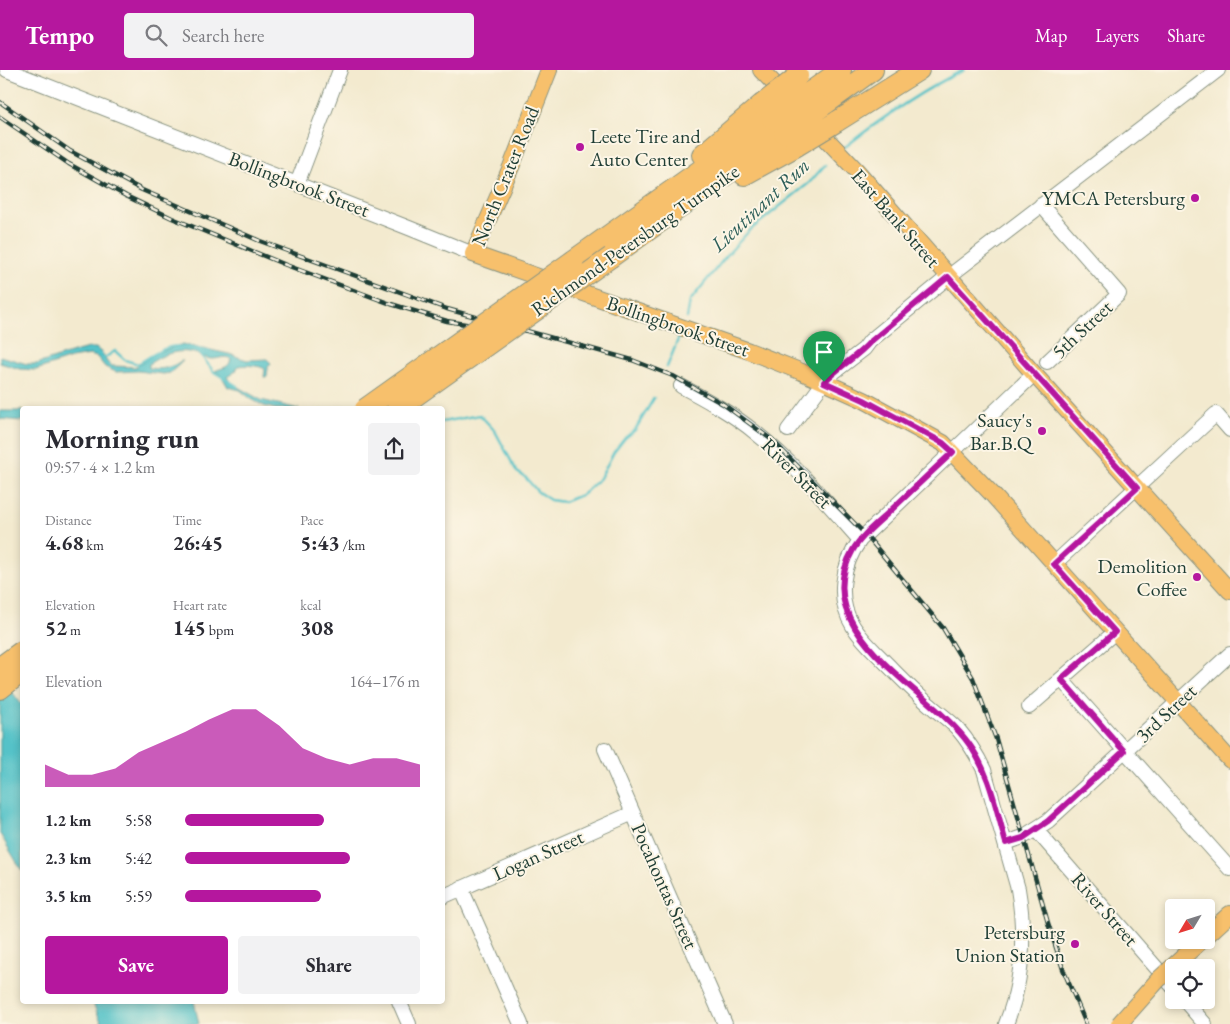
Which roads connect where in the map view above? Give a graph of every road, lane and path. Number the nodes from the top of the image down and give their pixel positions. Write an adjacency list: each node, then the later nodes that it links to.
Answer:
1 (340, 70): 12 (street)
2 (548, 70): 15 (main road, North Crater Road)
3 (761, 70): 16 (main road, East Bank Street)
4 (841, 70): 10 (highway, Richmond-Petersburg Turnpike)
5 (873, 70): 10 (highway, Richmond-Petersburg Turnpike)
6 (920, 70): 11 (highway, bridge)
7 (1218, 70): 13 (street)
8 (15, 71): 12 (street, Bollingbrook Street)
9 (802, 73): 11 (highway, bridge)
10 (816, 99): 11 (highway, Richmond-Petersburg Turnpike, bridge)
11 (778, 126): 14 (highway, Richmond-Petersburg Turnpike); 14 (highway, Richmond-Petersburg Turnpike)
12 (297, 184): 15 (street, Bollingbrook Street)
13 (1041, 205): 16 (street); 17 (street, 5th Street)
14 (605, 250): 21 (highway, Richmond-Petersburg Turnpike, bridge); 22 (highway, Richmond-Petersburg Turnpike, bridge)
15 (473, 254): 19 (main road, Bollingbrook Street)
16 (948, 277): 18 (main road, East Bank Street); 19 (street)
17 (1047, 362)
18 (1034, 374): 25 (street, 5th Street); 26 (main road, East Bank Street)
19 (824, 382): 23 (street); 25 (main road, Bollingbrook Street)
20 (681, 386): 27 (street, River Street)
21 (369, 406)
22 (401, 406)
23 (788, 430)
24 (1230, 430): 26 (street)
25 (953, 452): 27 (street, 5th Street); 28 (main road, Bollingbrook Street)
26 (1137, 488): 28 (street); 29 (main road, East Bank Street)
27 (860, 540): 44 (street)
28 (1054, 564): 30 (main road, Bollingbrook Street)
29 (1230, 591)
30 (1115, 632): 35 (street); 37 (main road, Bollingbrook Street)
31 (20, 652): 33 (highway)
32 (1230, 654): 37 (street, 3rd Street)
33 (0, 667)
34 (20, 674): 36 (highway)
35 (1061, 679): 38 (street); 40 (street)
36 (0, 689)
37 (1178, 702): 40 (street, 3rd Street); 41 (main road, Bollingbrook Street)
38 (1029, 707)
39 (606, 748): 42 (street, Pocahontas Street)
40 (1124, 751): 43 (street, 3rd Street); 45 (street)
41 (1230, 760)
42 (633, 813): 46 (street, Logan Street); 56 (street, Pocahontas Street)
43 (1036, 830): 44 (street, 3rd Street); 51 (street, River Street)
44 (1006, 843): 57 (street)
45 (1230, 869)
46 (461, 888): 47 (street, Logan Street); 55 (street)
47 (445, 896)
48 (1230, 914): 49 (main road)
49 (1215, 928)
50 (1192, 949): 58 (main road, bridge)
51 (1165, 978)
52 (400, 1004): 54 (street)
53 (1192, 1009): 59 (street)
54 (409, 1024)
55 (521, 1024)
56 (725, 1024)
57 (1006, 1024)
58 (1119, 1024)
59 (1205, 1024)

